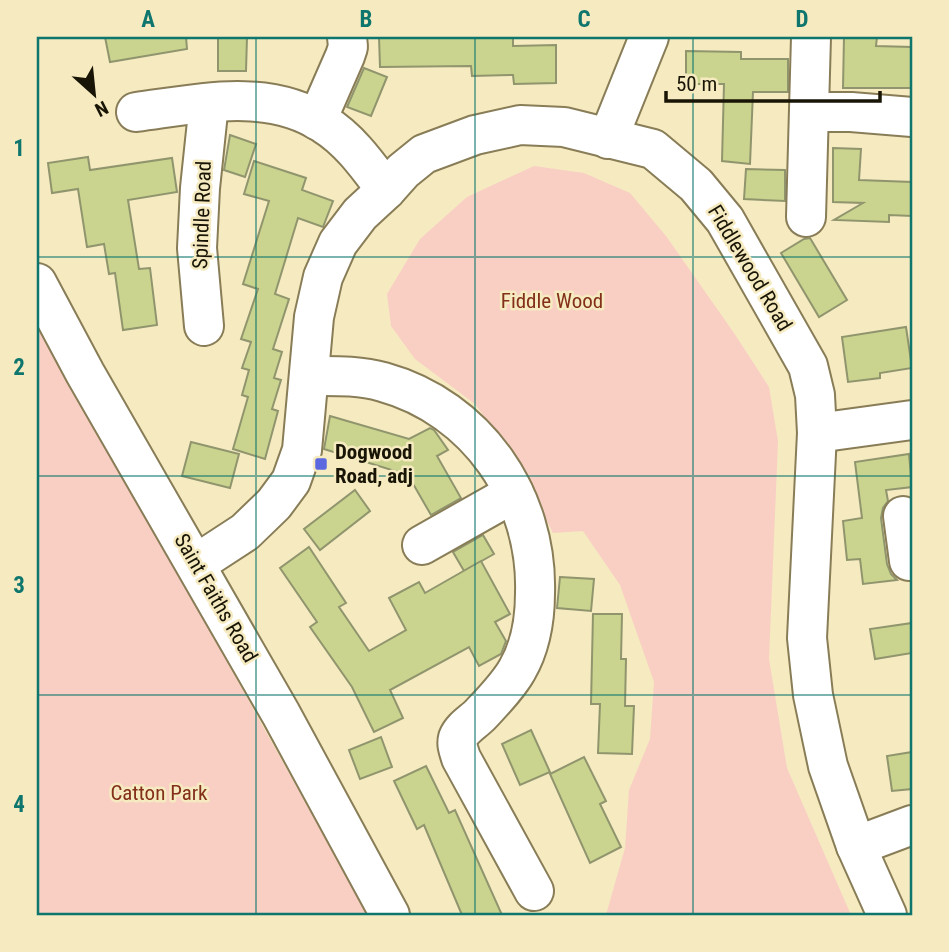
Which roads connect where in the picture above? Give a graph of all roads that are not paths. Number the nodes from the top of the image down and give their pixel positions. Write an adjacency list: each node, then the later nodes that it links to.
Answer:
1 (347, 37): 8 (street)
2 (649, 37): 9 (street)
3 (811, 37): 6 (street)
4 (209, 103): 5 (street); 8 (street); 13 (street, Spindle Road)
5 (136, 112)
6 (809, 112): 7 (street); 11 (street)
7 (912, 117)
8 (317, 120): 10 (street)
9 (608, 139): 10 (street, Fiddlewood Road); 16 (street, Fiddlewood Road)
10 (386, 190): 14 (street, Fiddlewood Road)
11 (806, 217)
12 (37, 284): 21 (street, Saint Faiths Road)
13 (204, 326)
14 (309, 376): 17 (street); 21 (street, Fiddlewood Road)
15 (912, 420): 16 (street)
16 (817, 433): 23 (street, Fiddlewood Road)
17 (514, 493): 19 (street); 24 (street)
18 (896, 517): 20 (street)
19 (422, 545)
20 (909, 561)
21 (196, 564): 25 (street, Saint Faiths Road)
22 (912, 825): 23 (street)
23 (856, 846): 26 (street, Fiddlewood Road)
24 (534, 891)
25 (390, 915)
26 (887, 915)

